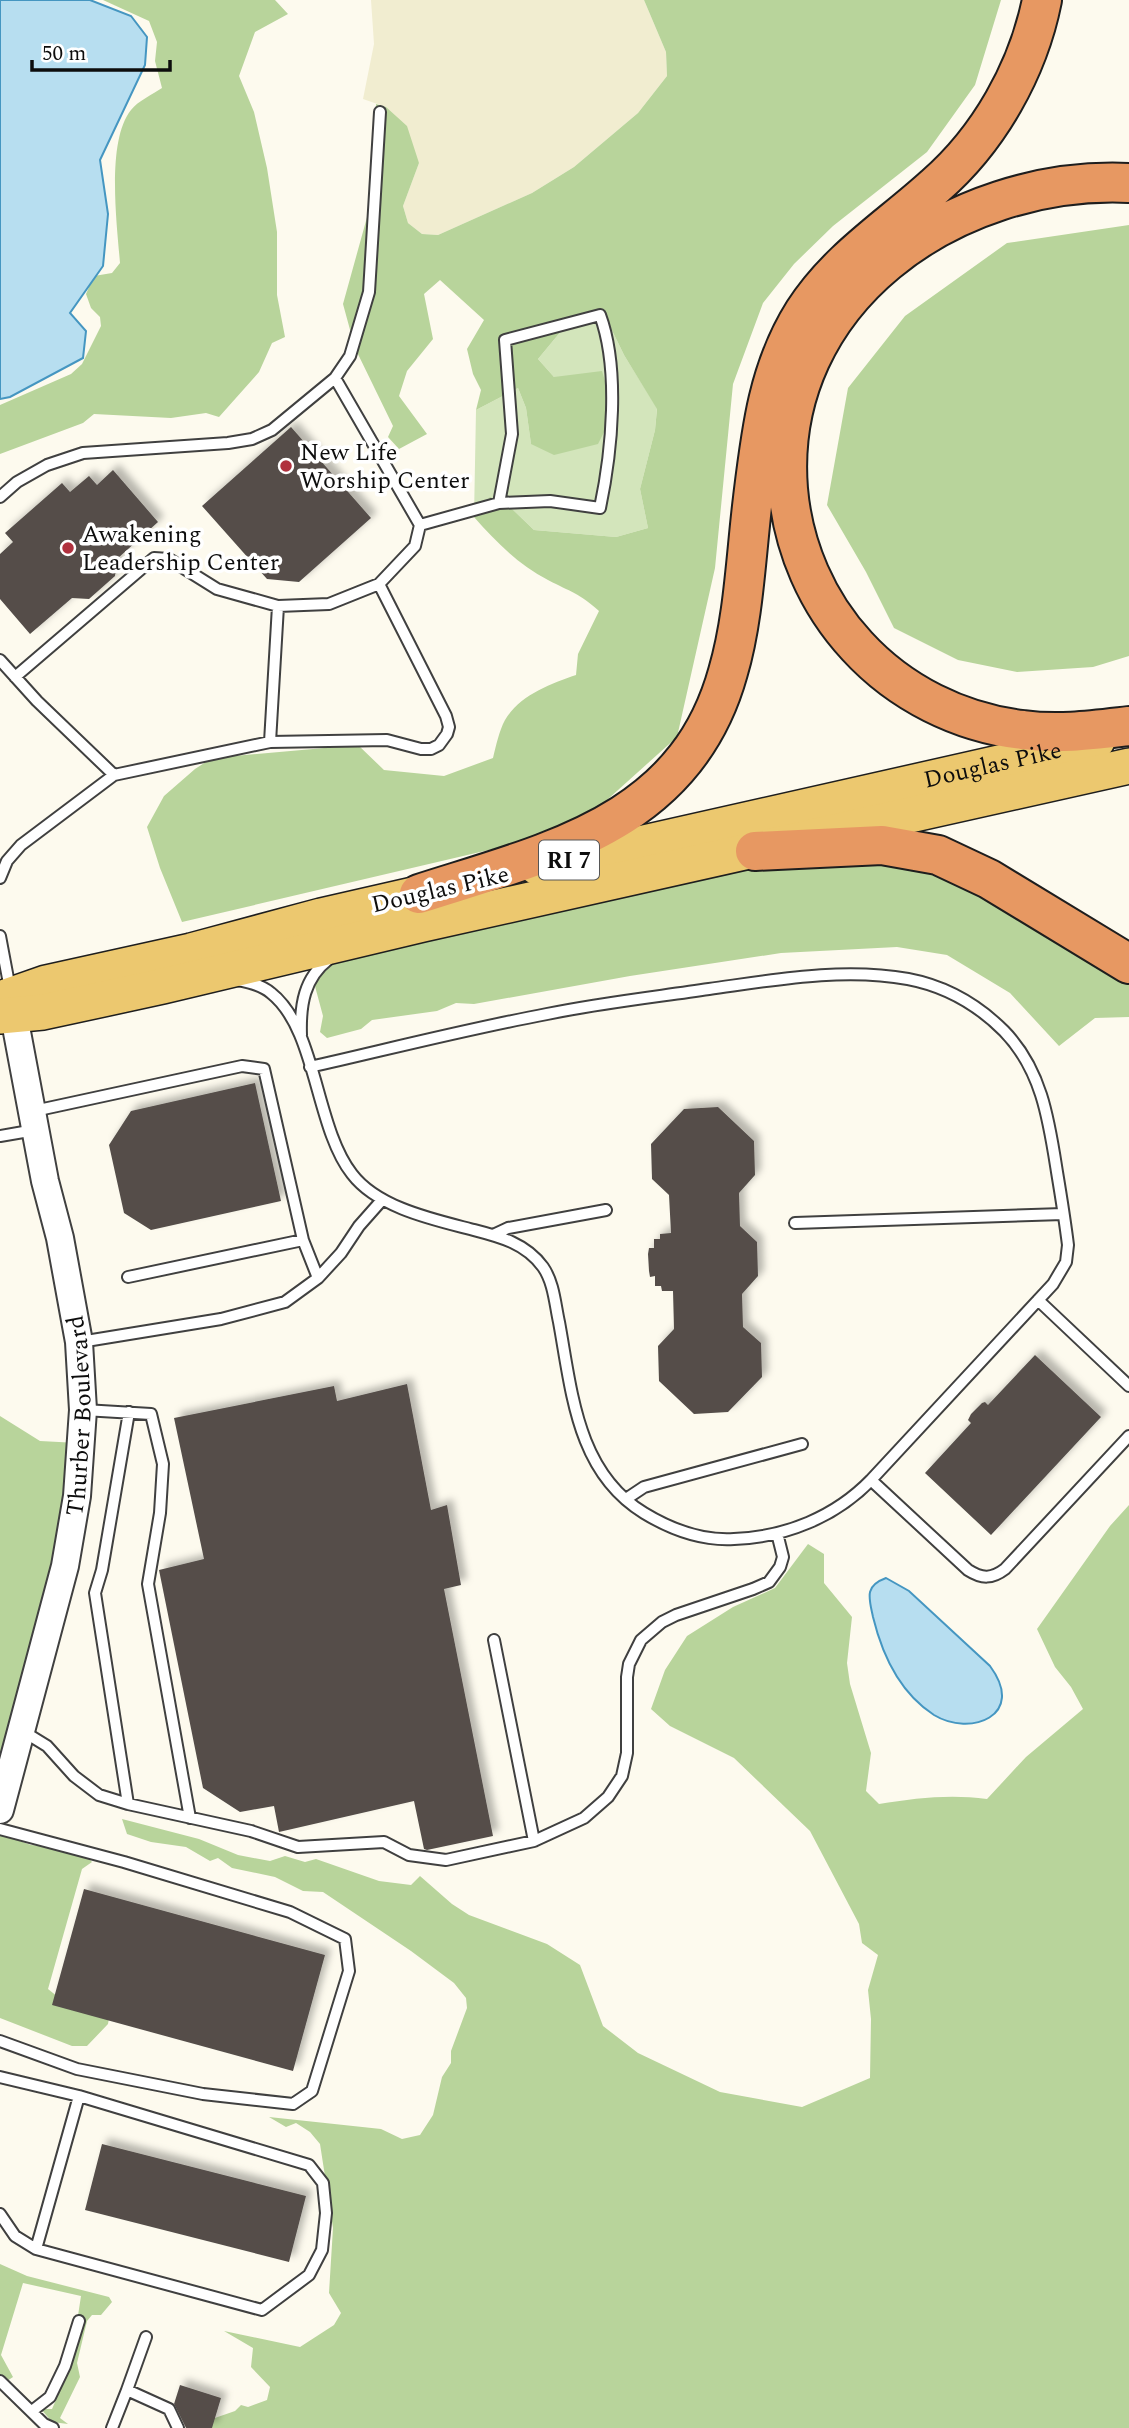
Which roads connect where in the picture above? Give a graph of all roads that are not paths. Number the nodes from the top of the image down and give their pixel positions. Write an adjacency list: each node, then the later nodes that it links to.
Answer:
1 (1042, 0): 19 (highway)
2 (380, 112): 4 (lane)
3 (1129, 183): 12 (highway)
4 (335, 378): 5 (lane); 7 (lane)
5 (0, 497)
6 (499, 503): 6 (lane); 7 (lane)
7 (420, 525): 8 (lane)
8 (379, 584): 9 (lane); 14 (lane)
9 (278, 606): 11 (lane); 14 (lane)
10 (0, 660): 11 (lane)
11 (15, 677): 16 (lane)
12 (1129, 726)
13 (1129, 734): 19 (main road, Douglas Pike / RI 7)
14 (270, 742): 16 (lane)
15 (1129, 766): 17 (main road, Douglas Pike / RI 7)
16 (114, 775): 18 (lane)
17 (755, 850): 21 (main road, Douglas Pike / RI 7); 22 (highway)
18 (0, 878)
19 (419, 894): 24 (main road, Douglas Pike / RI 7)
20 (0, 936): 24 (lane)
21 (358, 939): 23 (main road, Douglas Pike / RI 7); 25 (lane)
22 (1129, 964)
23 (195, 979): 24 (main road, Douglas Pike / RI 7); 25 (lane)
24 (6, 1006): 27 (street, Thurber Boulevard)
25 (301, 1038): 26 (lane)
26 (310, 1067): 29 (lane); 31 (lane)
27 (33, 1121): 28 (lane); 34 (lane); 38 (street, Thurber Boulevard)
28 (0, 1136)
29 (382, 1200): 33 (lane); 36 (lane)
30 (606, 1210): 33 (lane)
31 (1063, 1214): 32 (lane); 37 (lane)
32 (795, 1223)
33 (493, 1235): 45 (lane)
34 (303, 1240): 35 (lane); 36 (lane)
35 (128, 1277)
36 (318, 1278): 38 (lane)
37 (1038, 1300): 39 (lane); 44 (lane)
38 (79, 1342): 40 (street, Thurber Boulevard)
39 (1129, 1386)
40 (83, 1410): 41 (lane); 48 (street, Thurber Boulevard)
41 (129, 1412): 49 (lane); 51 (lane)
42 (1129, 1436): 44 (lane)
43 (802, 1444): 45 (lane)
44 (871, 1480): 46 (lane)
45 (626, 1499): 46 (lane)
46 (778, 1533): 53 (lane)
47 (494, 1640): 53 (lane)
48 (21, 1730): 49 (lane); 50 (street, Thurber Boulevard)
49 (128, 1804): 51 (lane)
50 (0, 1810)
51 (190, 1818): 53 (lane)
52 (0, 1829): 54 (lane)
53 (534, 1841)
54 (0, 2041)
55 (0, 2077): 56 (lane)
56 (79, 2096): 58 (lane); 58 (lane)
57 (0, 2214): 58 (lane)
58 (36, 2249)
59 (79, 2321): 63 (lane)
60 (146, 2337): 62 (lane)
61 (0, 2381): 63 (lane)
62 (127, 2390): 65 (lane); 66 (lane)
63 (32, 2411): 64 (lane)
64 (53, 2428)
65 (112, 2428)
66 (178, 2428)

